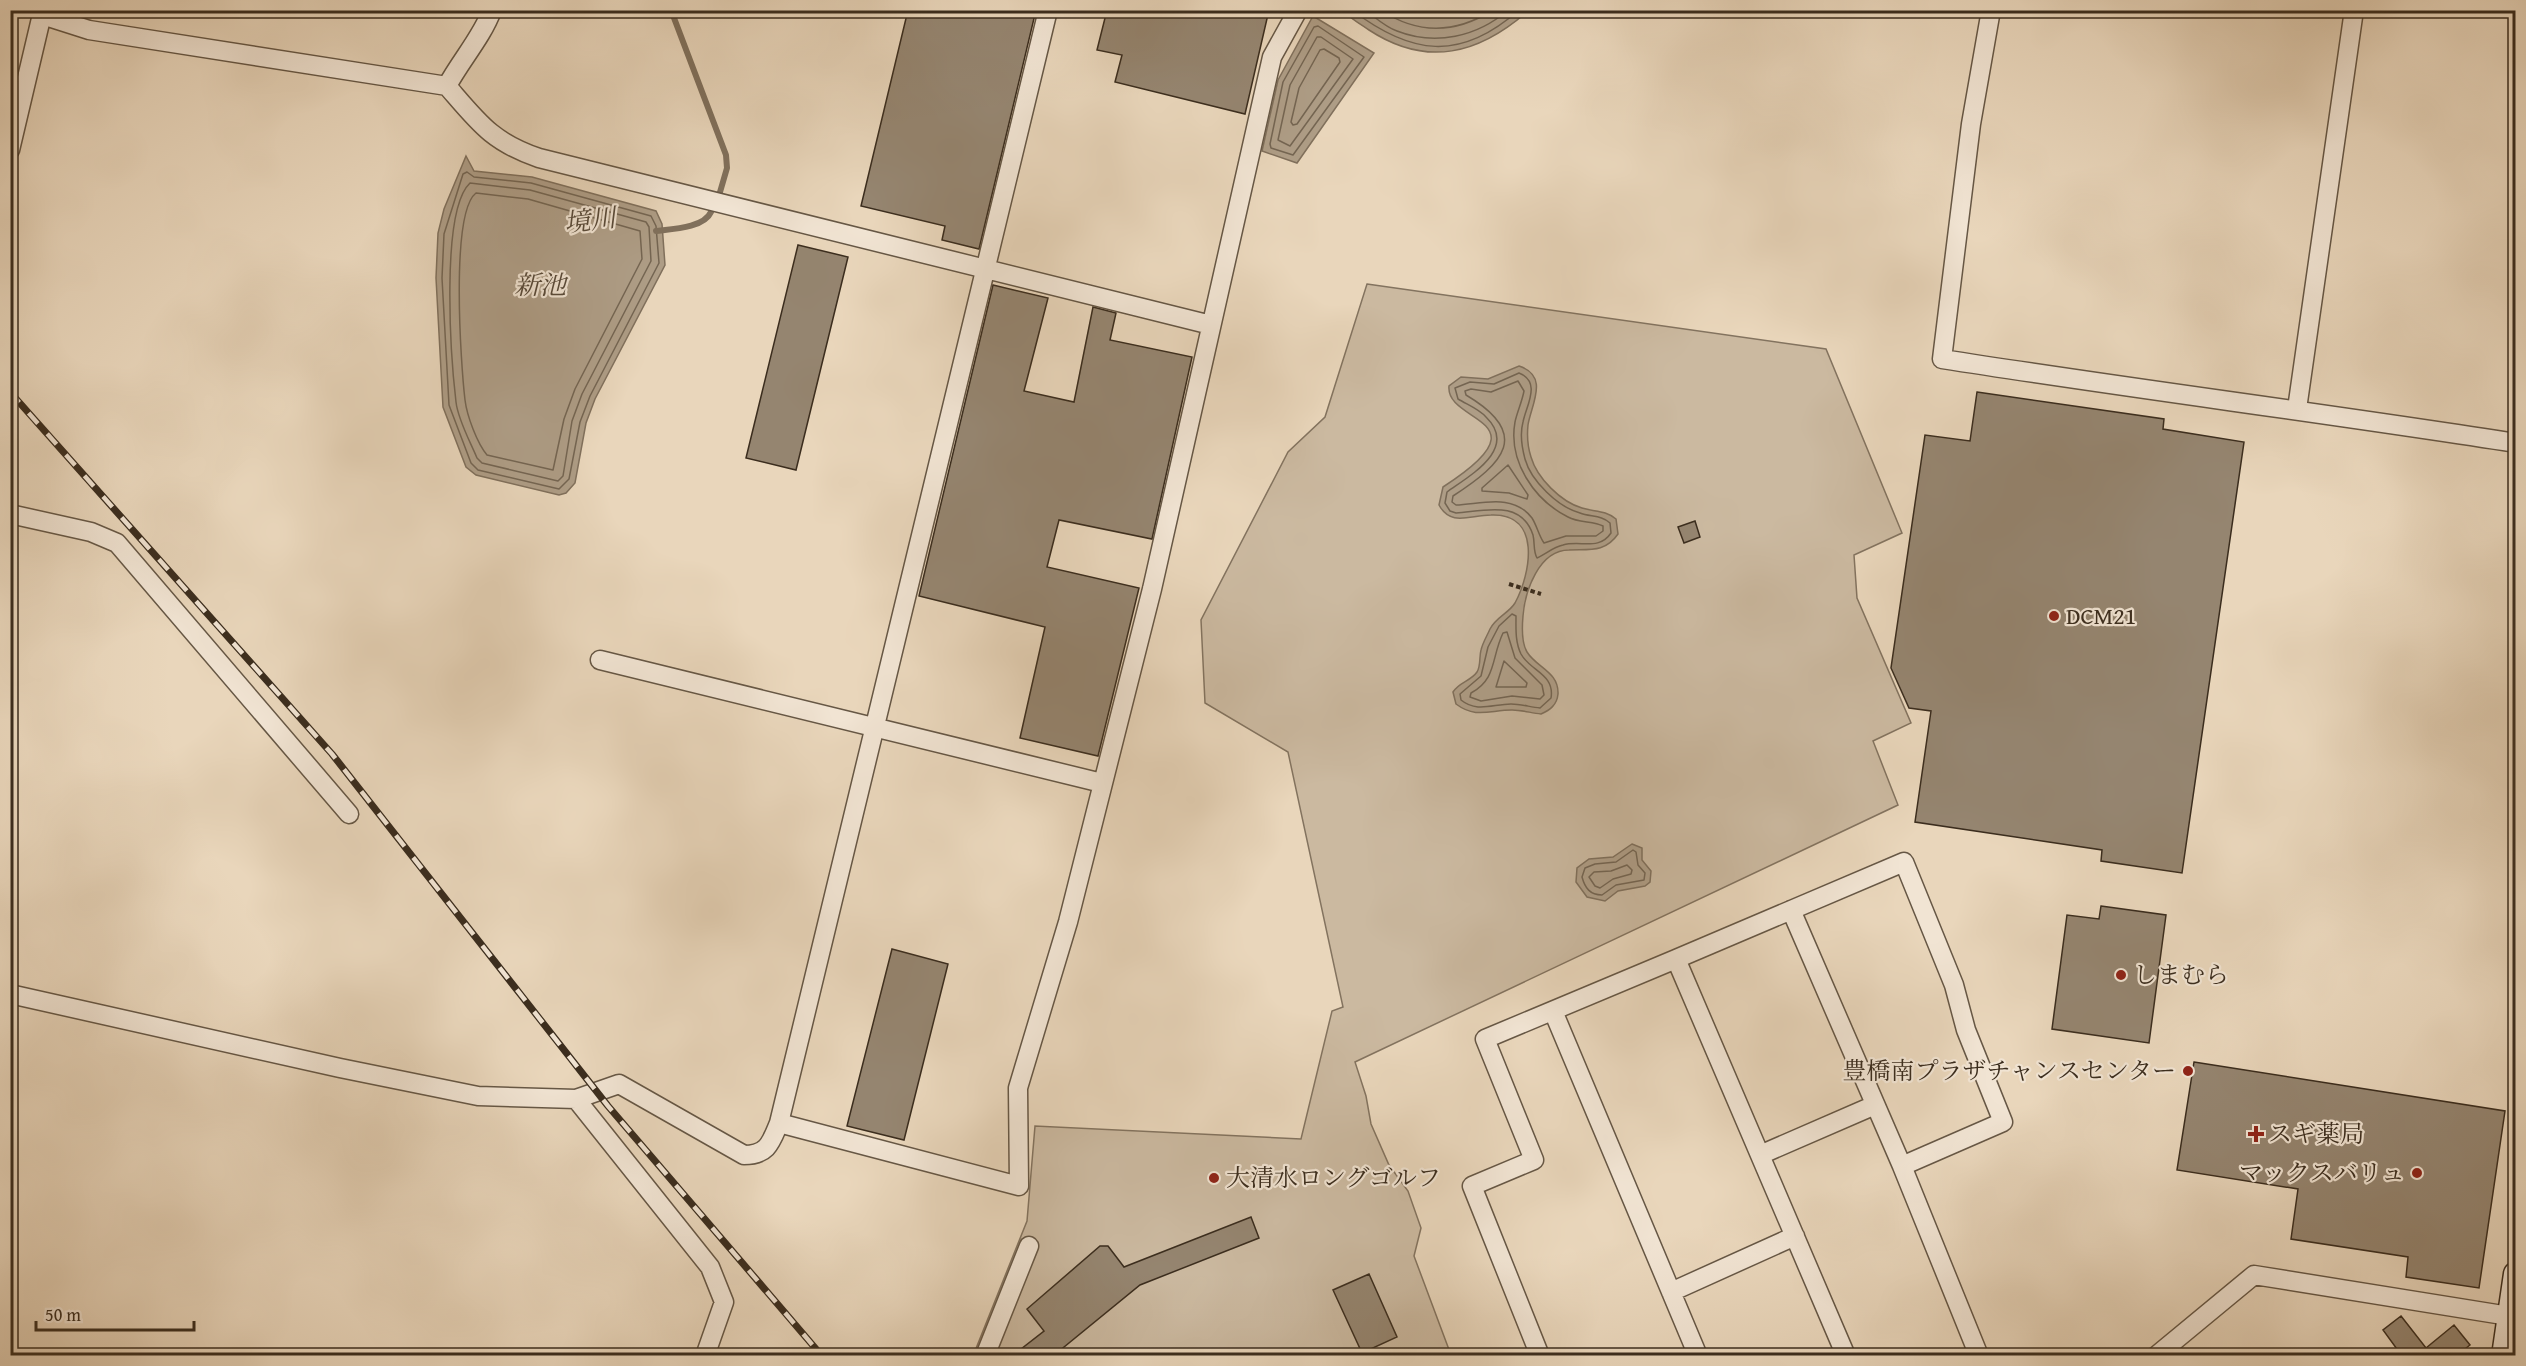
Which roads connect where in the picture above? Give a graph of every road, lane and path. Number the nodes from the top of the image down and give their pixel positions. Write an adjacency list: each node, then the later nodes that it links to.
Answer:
1 (492, 10): 7 (street)
2 (1048, 10): 9 (street)
3 (1298, 10): 10 (street)
4 (1990, 10): 11 (street)
5 (2354, 10): 11 (street)
6 (43, 13): 7 (street); 8 (street)
7 (447, 86): 9 (street)
8 (10, 150)
9 (984, 270): 10 (street); 17 (street)
10 (1211, 325): 18 (street)
11 (2297, 409): 12 (street)
12 (2516, 443)
13 (10, 514): 19 (street)
14 (1509, 584): 15 (path)
15 (1541, 594)
16 (600, 660): 17 (street)
17 (876, 727): 18 (street); 26 (street)
18 (1102, 783): 26 (street)
19 (349, 814)
20 (1791, 910): 21 (street); 25 (street); 28 (street)
21 (1676, 959): 23 (street); 27 (street)
22 (10, 994): 24 (street)
23 (1553, 1011): 32 (street); 37 (street)
24 (576, 1099): 26 (street); 35 (street)
25 (1875, 1105): 27 (street); 28 (street)
26 (779, 1123)
27 (1760, 1155): 29 (street)
28 (1902, 1166): 39 (street)
29 (1795, 1236): 32 (street); 34 (street)
30 (1029, 1246): 36 (street)
31 (2516, 1274): 33 (street)
32 (1671, 1292): 38 (street)
33 (2509, 1316): 40 (street); 41 (street)
34 (1842, 1354)
35 (705, 1356)
36 (985, 1356)
37 (1540, 1356)
38 (1698, 1356)
39 (1979, 1356)
40 (2156, 1356)
41 (2504, 1356)

